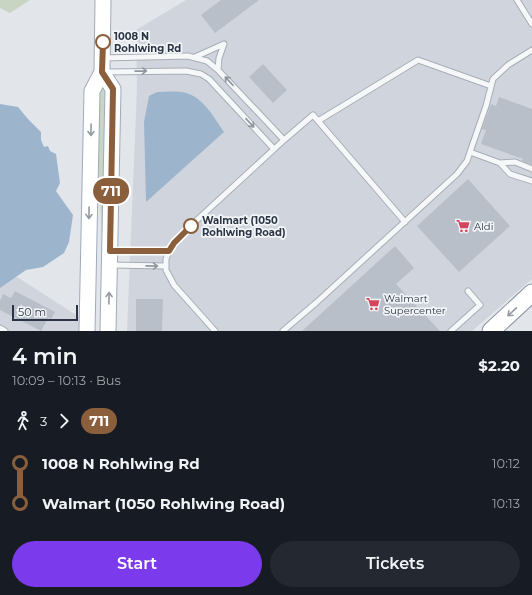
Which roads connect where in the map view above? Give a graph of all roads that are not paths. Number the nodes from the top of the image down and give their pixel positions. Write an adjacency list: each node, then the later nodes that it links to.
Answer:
1 (103, 0): 6 (main road)
2 (517, 0): 3 (lane)
3 (532, 24)
4 (532, 50): 8 (lane)
5 (195, 57): 6 (lane); 7 (lane); 7 (lane)
6 (102, 65): 11 (lane, one-way to 11); 18 (main road); 24 (main road, one-way to 24)
7 (218, 70): 10 (lane, one-way to 7)
8 (491, 86): 9 (lane); 12 (lane)
9 (318, 121): 10 (lane); 16 (lane)
10 (284, 140): 11 (lane)
11 (274, 149): 17 (lane)
12 (470, 152): 13 (lane); 16 (lane)
13 (500, 163): 14 (lane); 15 (lane)
14 (532, 169)
15 (532, 181)
16 (405, 222): 27 (lane)
17 (169, 251): 18 (lane); 19 (lane)
18 (110, 258): 19 (lane, one-way to 19); 25 (main road, one-way to 18)
19 (166, 266): 26 (lane)
20 (468, 291): 28 (lane)
21 (532, 293): 29 (highway, one-way to 29)
22 (0, 328): 23 (lane)
23 (5, 331)
24 (87, 331)
25 (108, 331)
26 (215, 331)
27 (284, 331)
28 (451, 331)
29 (491, 331)

